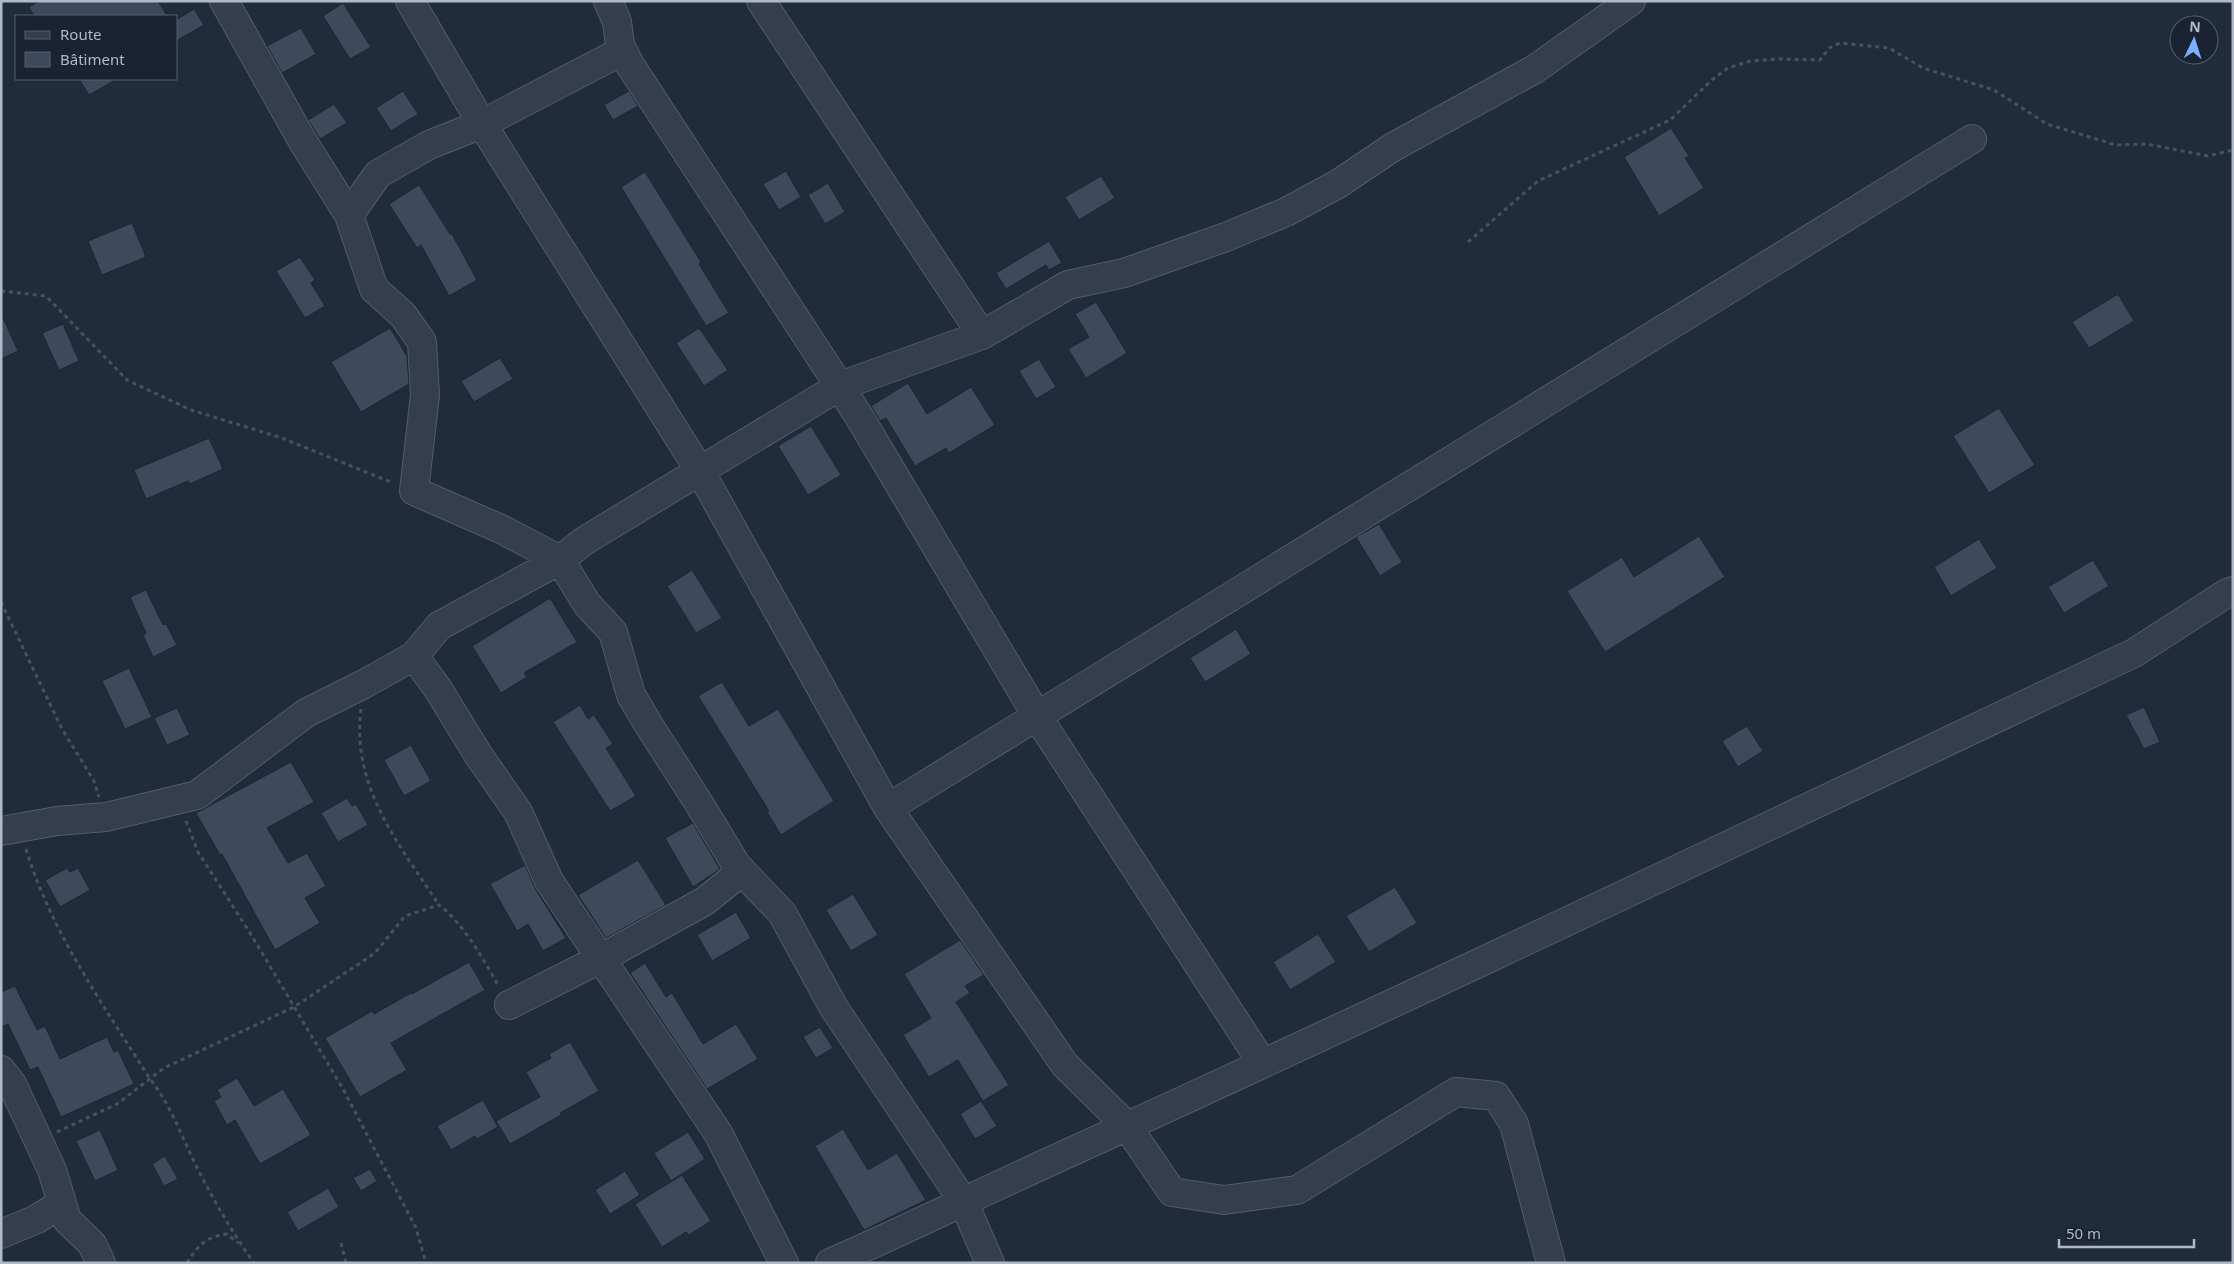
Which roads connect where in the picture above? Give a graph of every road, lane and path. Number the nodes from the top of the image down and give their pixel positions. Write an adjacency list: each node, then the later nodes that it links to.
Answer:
1 (224, 1): 10 (street)
2 (410, 1): 7 (street)
3 (608, 1): 6 (street)
4 (761, 1): 13 (street)
5 (1631, 1): 13 (street)
6 (622, 50): 7 (street); 14 (street)
7 (482, 124): 10 (street); 15 (street)
8 (1972, 139): 22 (street)
9 (2233, 150): 11 (path)
10 (349, 214): 16 (street)
11 (1468, 242)
12 (1, 291): 16 (path)
13 (982, 335): 14 (street)
14 (840, 386): 15 (street); 22 (street)
15 (700, 471): 17 (street); 24 (street)
16 (414, 492): 17 (street)
17 (560, 560): 20 (street); 27 (street)
18 (2233, 591): 32 (street)
19 (1, 602): 25 (path)
20 (414, 656): 21 (street); 29 (street)
21 (364, 684): 23 (street); 28 (path)
22 (1037, 716): 24 (street); 32 (street)
23 (178, 799): 25 (street); 31 (path)
24 (888, 808): 35 (street)
25 (106, 817): 26 (street)
26 (10, 829): 34 (path)
27 (742, 871): 29 (street); 37 (street)
28 (439, 905): 30 (path); 31 (path)
29 (600, 960): 30 (street); 47 (street)
30 (509, 1005)
31 (294, 1007): 34 (path); 46 (path)
32 (1263, 1064): 35 (street)
33 (1, 1070): 36 (street)
34 (150, 1079): 36 (path); 41 (path)
35 (1127, 1126): 37 (street); 50 (street)
36 (38, 1141): 38 (street)
37 (963, 1200): 48 (street); 49 (street)
38 (62, 1204): 39 (street); 42 (street)
39 (1, 1234)
40 (341, 1243): 45 (path)
41 (242, 1245): 43 (path); 44 (path)
42 (101, 1263)
43 (187, 1263)
44 (254, 1263)
45 (346, 1263)
46 (426, 1263)
47 (784, 1263)
48 (830, 1263)
49 (990, 1263)
50 (1551, 1263)

